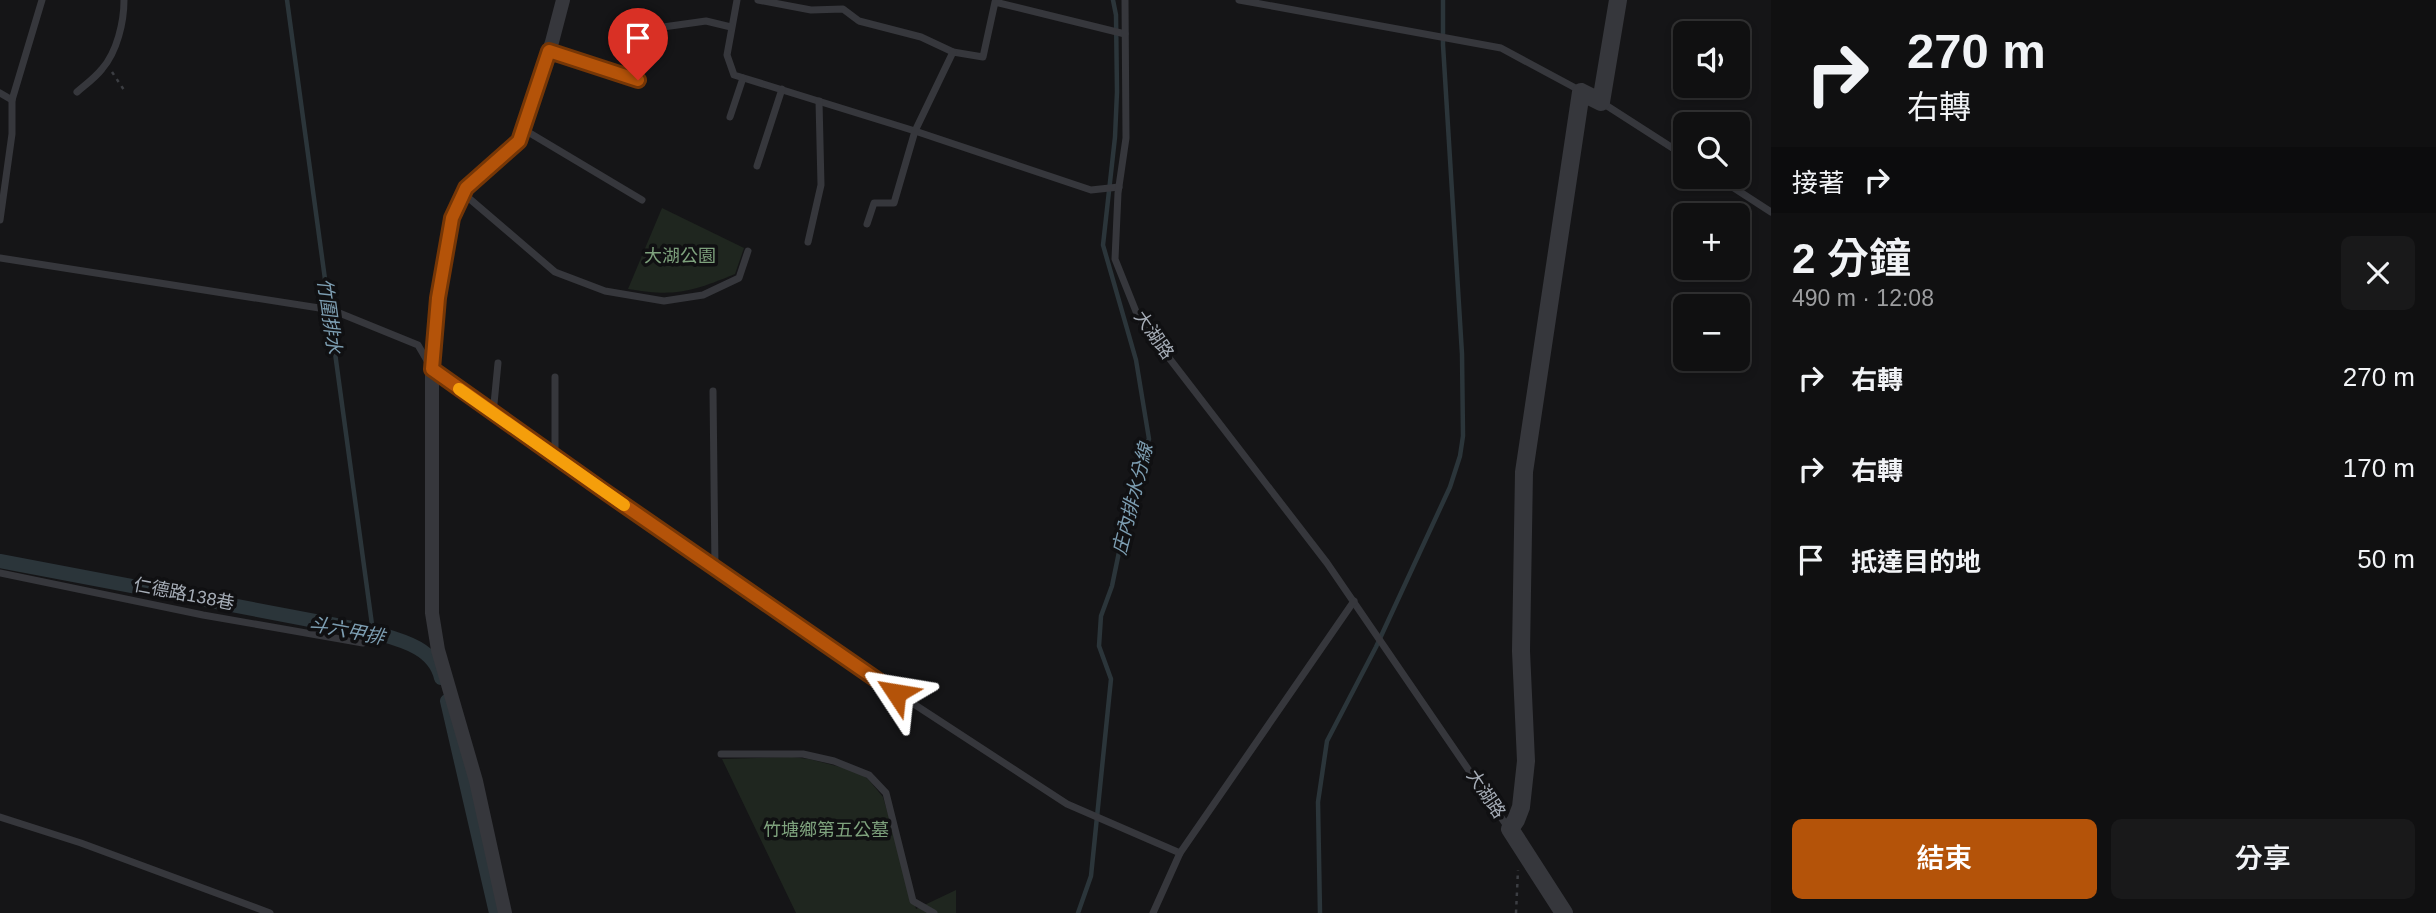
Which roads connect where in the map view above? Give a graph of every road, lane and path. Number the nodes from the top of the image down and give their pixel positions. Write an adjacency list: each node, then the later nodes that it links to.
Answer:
1 (42, 0): 20 (lane)
2 (124, 0): 13 (lane)
3 (563, 0): 11 (street)
4 (737, 0): 9 (lane)
5 (758, 0): 12 (lane)
6 (1125, 0): 10 (lane, 大湖路)
7 (1239, 0): 18 (lane)
8 (1618, 0): 22 (street)
9 (732, 27): 11 (lane); 14 (lane)
10 (1125, 34): 12 (lane); 28 (lane, 大湖路)
11 (549, 51): 24 (street)
12 (953, 52): 25 (lane)
13 (106, 63): 16 (path); 17 (lane)
14 (743, 78): 15 (lane); 23 (lane)
15 (782, 89): 21 (lane); 27 (lane)
16 (124, 90)
17 (77, 92)
18 (1581, 92): 22 (street); 50 (street, 大湖路)
19 (0, 93): 20 (lane)
20 (12, 100): 33 (lane)
21 (819, 101): 25 (lane); 35 (lane)
22 (1601, 102): 26 (lane)
23 (730, 117)
24 (523, 129): 30 (street); 31 (lane)
25 (915, 131): 28 (lane); 34 (lane)
26 (1673, 148)
27 (758, 166)
28 (1119, 187): 46 (lane, 大湖路)
29 (1736, 189): 32 (lane)
30 (464, 194): 36 (lane); 39 (street)
31 (642, 200)
32 (1771, 212)
33 (0, 220)
34 (867, 225)
35 (807, 242)
36 (748, 251)
37 (0, 258): 39 (lane)
38 (498, 363): 42 (lane)
39 (432, 369): 42 (lane); 54 (street)
40 (555, 377): 43 (lane)
41 (713, 391): 44 (lane)
42 (493, 414): 43 (lane)
43 (555, 457): 44 (lane)
44 (715, 569): 52 (lane)
45 (0, 573): 47 (lane, 仁德路138巷)
46 (1354, 601): 50 (lane, 大湖路); 52 (lane)
47 (363, 643)
48 (721, 754): 55 (lane)
49 (0, 817): 53 (lane)
50 (1510, 829): 51 (street)
51 (1521, 846): 57 (path); 58 (street)
52 (1180, 853): 56 (lane)
53 (270, 913)
54 (505, 913)
55 (934, 913)
56 (1153, 913)
57 (1516, 913)
58 (1564, 913)

